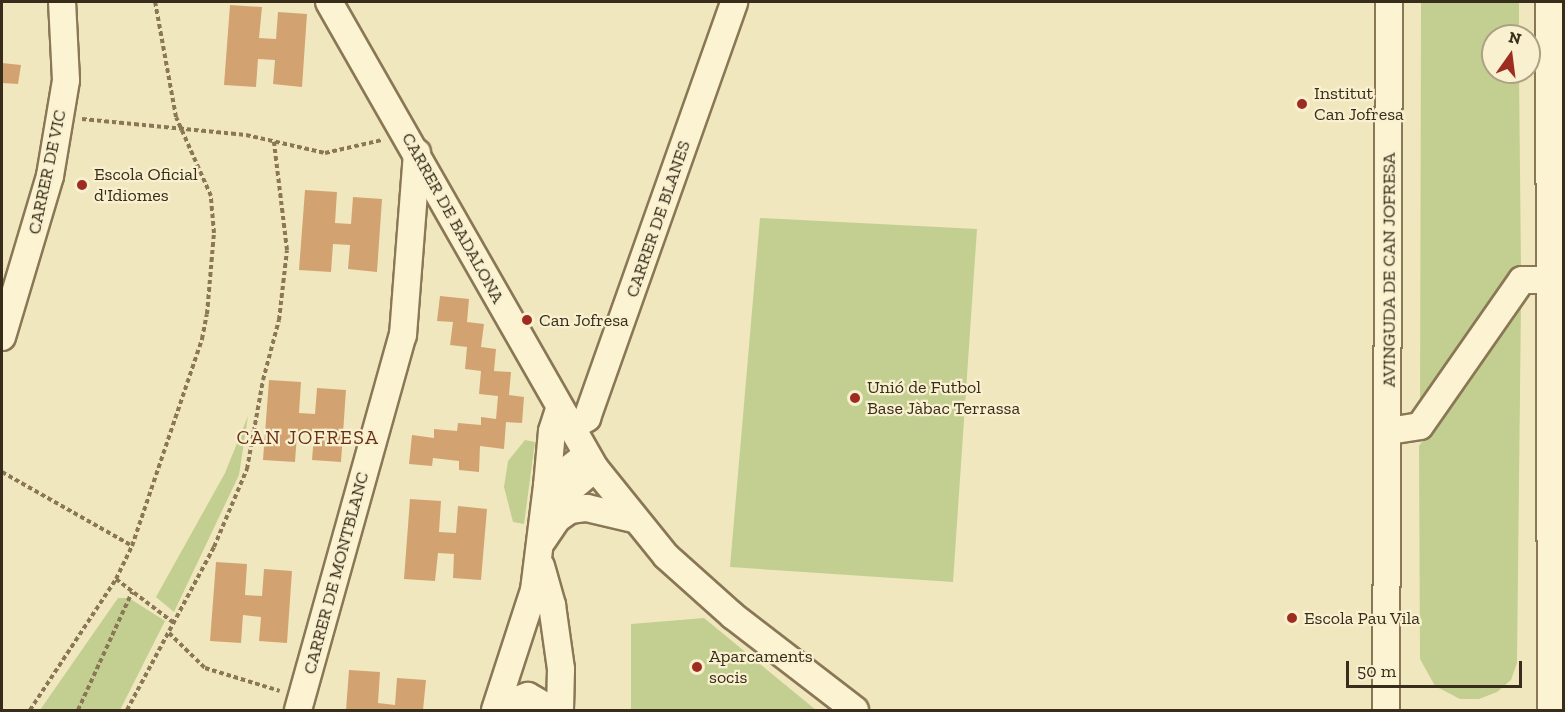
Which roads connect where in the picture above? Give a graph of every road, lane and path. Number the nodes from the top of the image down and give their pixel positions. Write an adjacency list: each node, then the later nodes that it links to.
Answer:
1 (62, 2): 7 (street, CARRER DE VIC)
2 (154, 2): 8 (path)
3 (329, 2): 11 (street, CARRER DE BADALONA)
4 (734, 2): 15 (street, CARRER DE BLANES)
5 (1389, 2): 16 (street, AVINGUDA DE CAN JOFRESA)
6 (1549, 2): 12 (street)
7 (60, 117): 8 (path); 14 (street, CARRER DE VIC)
8 (181, 129): 9 (path); 22 (path)
9 (274, 141): 10 (path); 26 (path)
10 (373, 142)
11 (417, 153): 15 (street, CARRER DE BADALONA); 28 (street, CARRER DE MONTBLANC)
12 (1556, 231): 13 (street)
13 (1556, 279): 16 (street); 37 (street)
14 (2, 337)
15 (564, 418): 17 (street, CARRER DE BADALONA); 19 (street)
16 (1389, 431): 36 (street, AVINGUDA DE CAN JOFRESA)
17 (590, 462): 19 (street); 20 (street); 21 (street, CARRER DE BADALONA)
18 (2, 472): 22 (path)
19 (548, 486): 23 (street)
20 (557, 519): 21 (street); 23 (street)
21 (633, 519): 35 (street, CARRER DE BADALONA)
22 (132, 546): 24 (path)
23 (541, 550): 29 (street); 34 (street)
24 (116, 579): 25 (path); 30 (path)
25 (132, 592): 26 (path); 31 (path)
26 (174, 623): 27 (path)
27 (169, 633): 28 (path); 32 (path)
28 (300, 705)
29 (495, 709): 33 (street)
30 (30, 711)
31 (78, 711)
32 (127, 711)
33 (552, 711)
34 (560, 711)
35 (855, 711)
36 (1386, 711)
37 (1551, 711)

